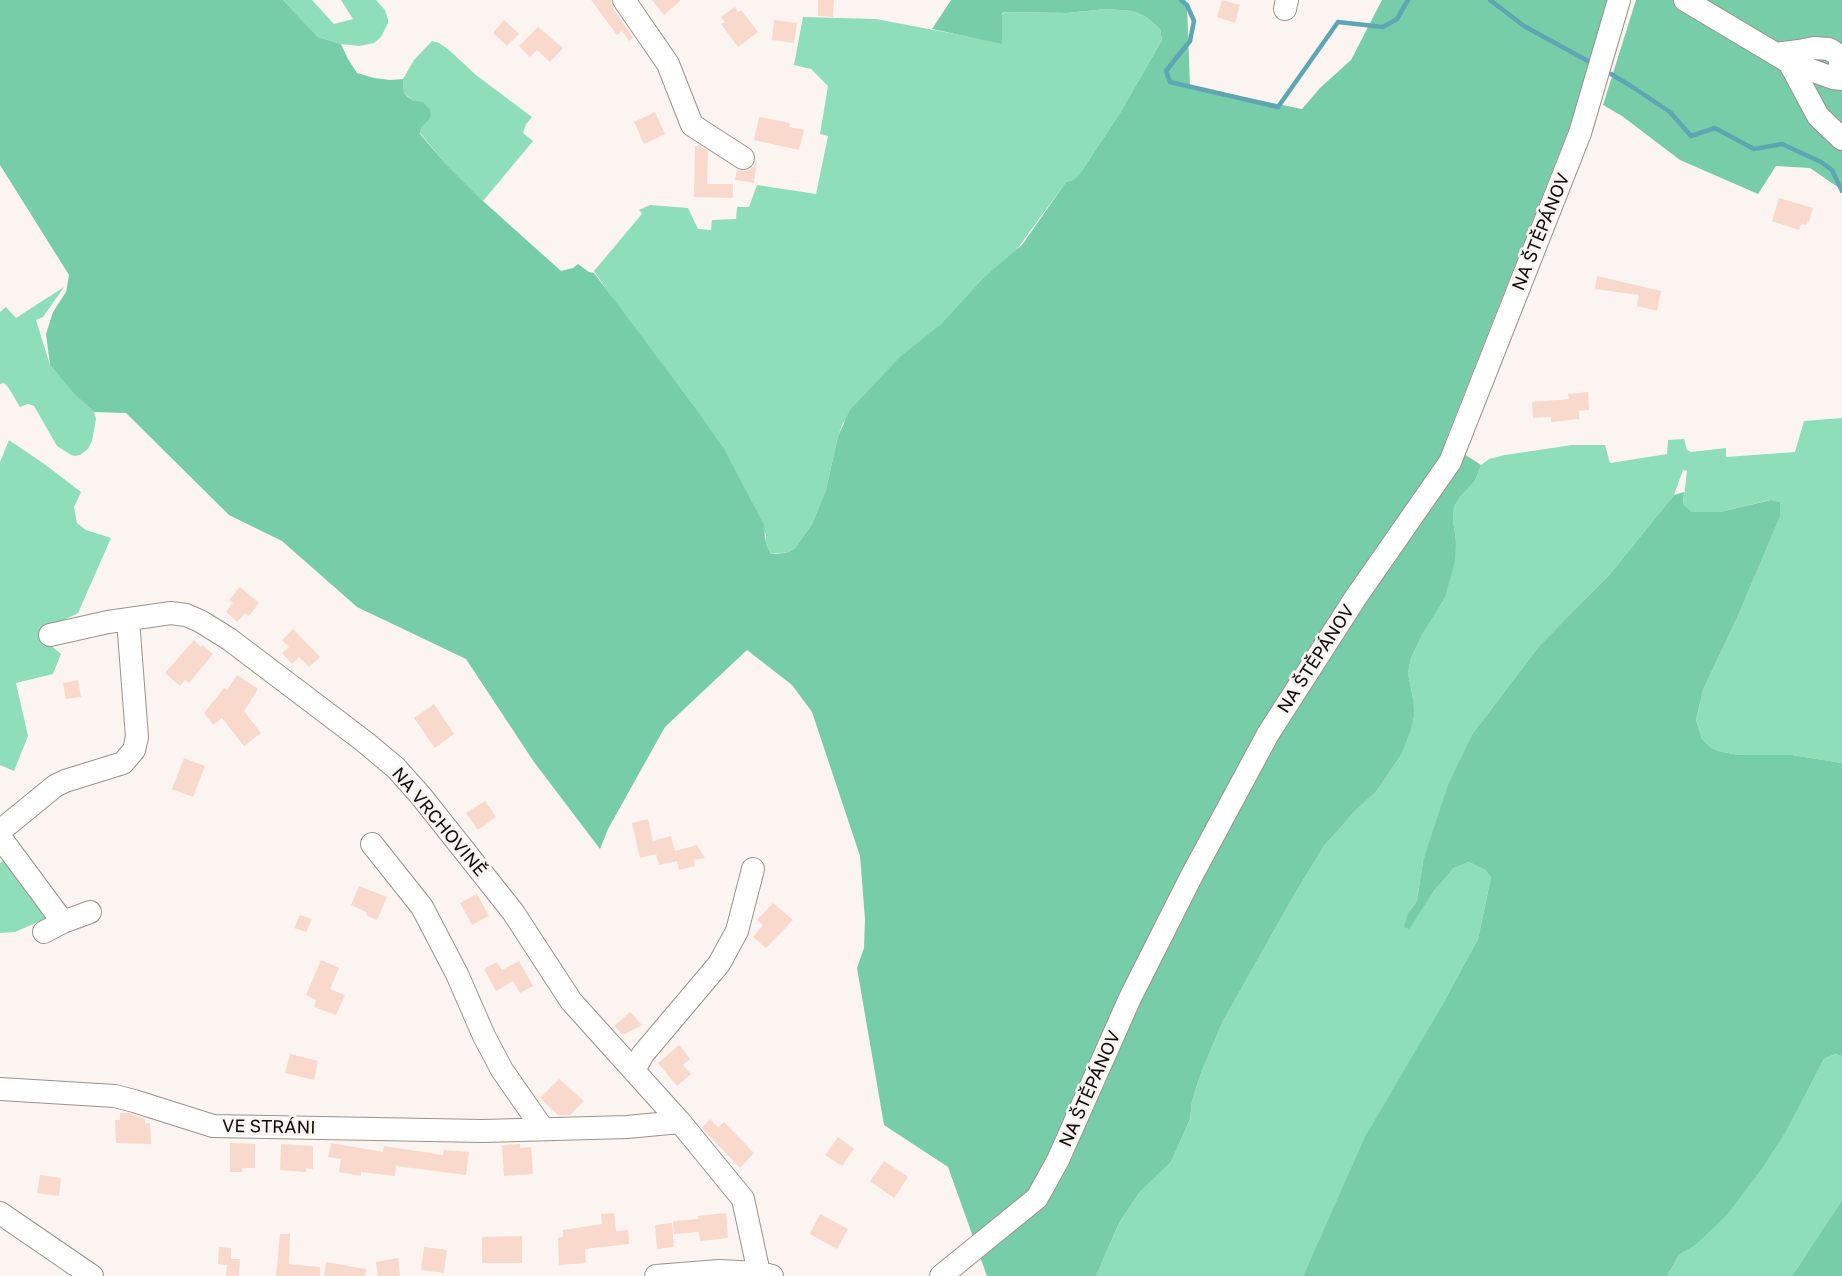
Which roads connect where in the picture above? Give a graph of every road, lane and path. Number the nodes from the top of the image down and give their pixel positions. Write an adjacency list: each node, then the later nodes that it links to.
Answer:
1 (624, 0): 7 (street)
2 (1619, 0): 23 (street, NA ŠTĚPÁNOV)
3 (1685, 0): 4 (street)
4 (1783, 58): 5 (street); 6 (street)
5 (1837, 78)
6 (1842, 139)
7 (743, 158)
8 (128, 620): 9 (street, NA VRCHOVINĚ); 10 (street); 15 (street, NA VRCHOVINĚ)
9 (50, 635)
10 (0, 831)
11 (0, 837): 14 (street)
12 (372, 844): 18 (street)
13 (753, 869): 15 (street)
14 (90, 912)
15 (634, 1070): 17 (street, NA VRCHOVINĚ)
16 (0, 1089): 18 (street, VE STRÁNI)
17 (680, 1122): 18 (street, VE STRÁNI); 20 (street, NA VRCHOVINĚ)
18 (543, 1129)
19 (0, 1213): 21 (street)
20 (766, 1274): 22 (street)
21 (92, 1276)
22 (656, 1276)
23 (941, 1276)

